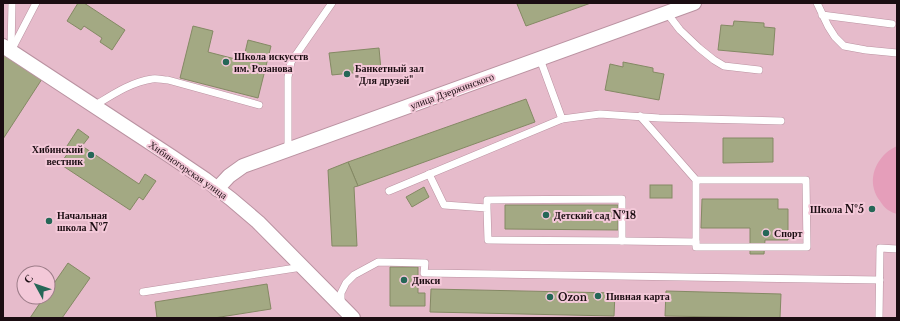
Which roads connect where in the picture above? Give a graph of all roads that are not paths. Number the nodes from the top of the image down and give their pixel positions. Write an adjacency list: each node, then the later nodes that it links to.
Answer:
1 (12, 3): 9 (lane)
2 (36, 3): 9 (lane)
3 (332, 3): 18 (lane)
4 (817, 3): 7 (lane)
5 (686, 4): 6 (street, улица Дзержинского)
6 (666, 13): 11 (street, улица Дзержинского); 12 (lane)
7 (822, 15): 8 (lane); 10 (lane)
8 (892, 24)
9 (7, 49): 14 (street, Хибиногорская улица)
10 (897, 53)
11 (540, 59): 16 (lane); 18 (street, улица Дзержинского)
12 (759, 70)
13 (259, 105): 14 (lane)
14 (94, 106): 21 (street, Хибиногорская улица)
15 (640, 116): 16 (lane); 17 (lane); 20 (lane)
16 (562, 119): 19 (lane)
17 (780, 121)
18 (288, 150): 21 (street, улица Дзержинского)
19 (429, 174): 22 (lane); 23 (lane)
20 (696, 180): 25 (lane); 25 (lane)
21 (217, 189): 27 (street, Хибиногорская улица)
22 (389, 191)
23 (487, 208): 24 (lane); 24 (lane)
24 (622, 241): 25 (lane)
25 (696, 242)
26 (897, 249): 28 (lane)
27 (302, 267): 29 (lane); 30 (street, Хибиногорская улица)
28 (880, 280): 30 (lane); 32 (lane)
29 (143, 292)
30 (342, 307): 31 (street, Хибиногорская улица)
31 (353, 318)
32 (879, 318)

